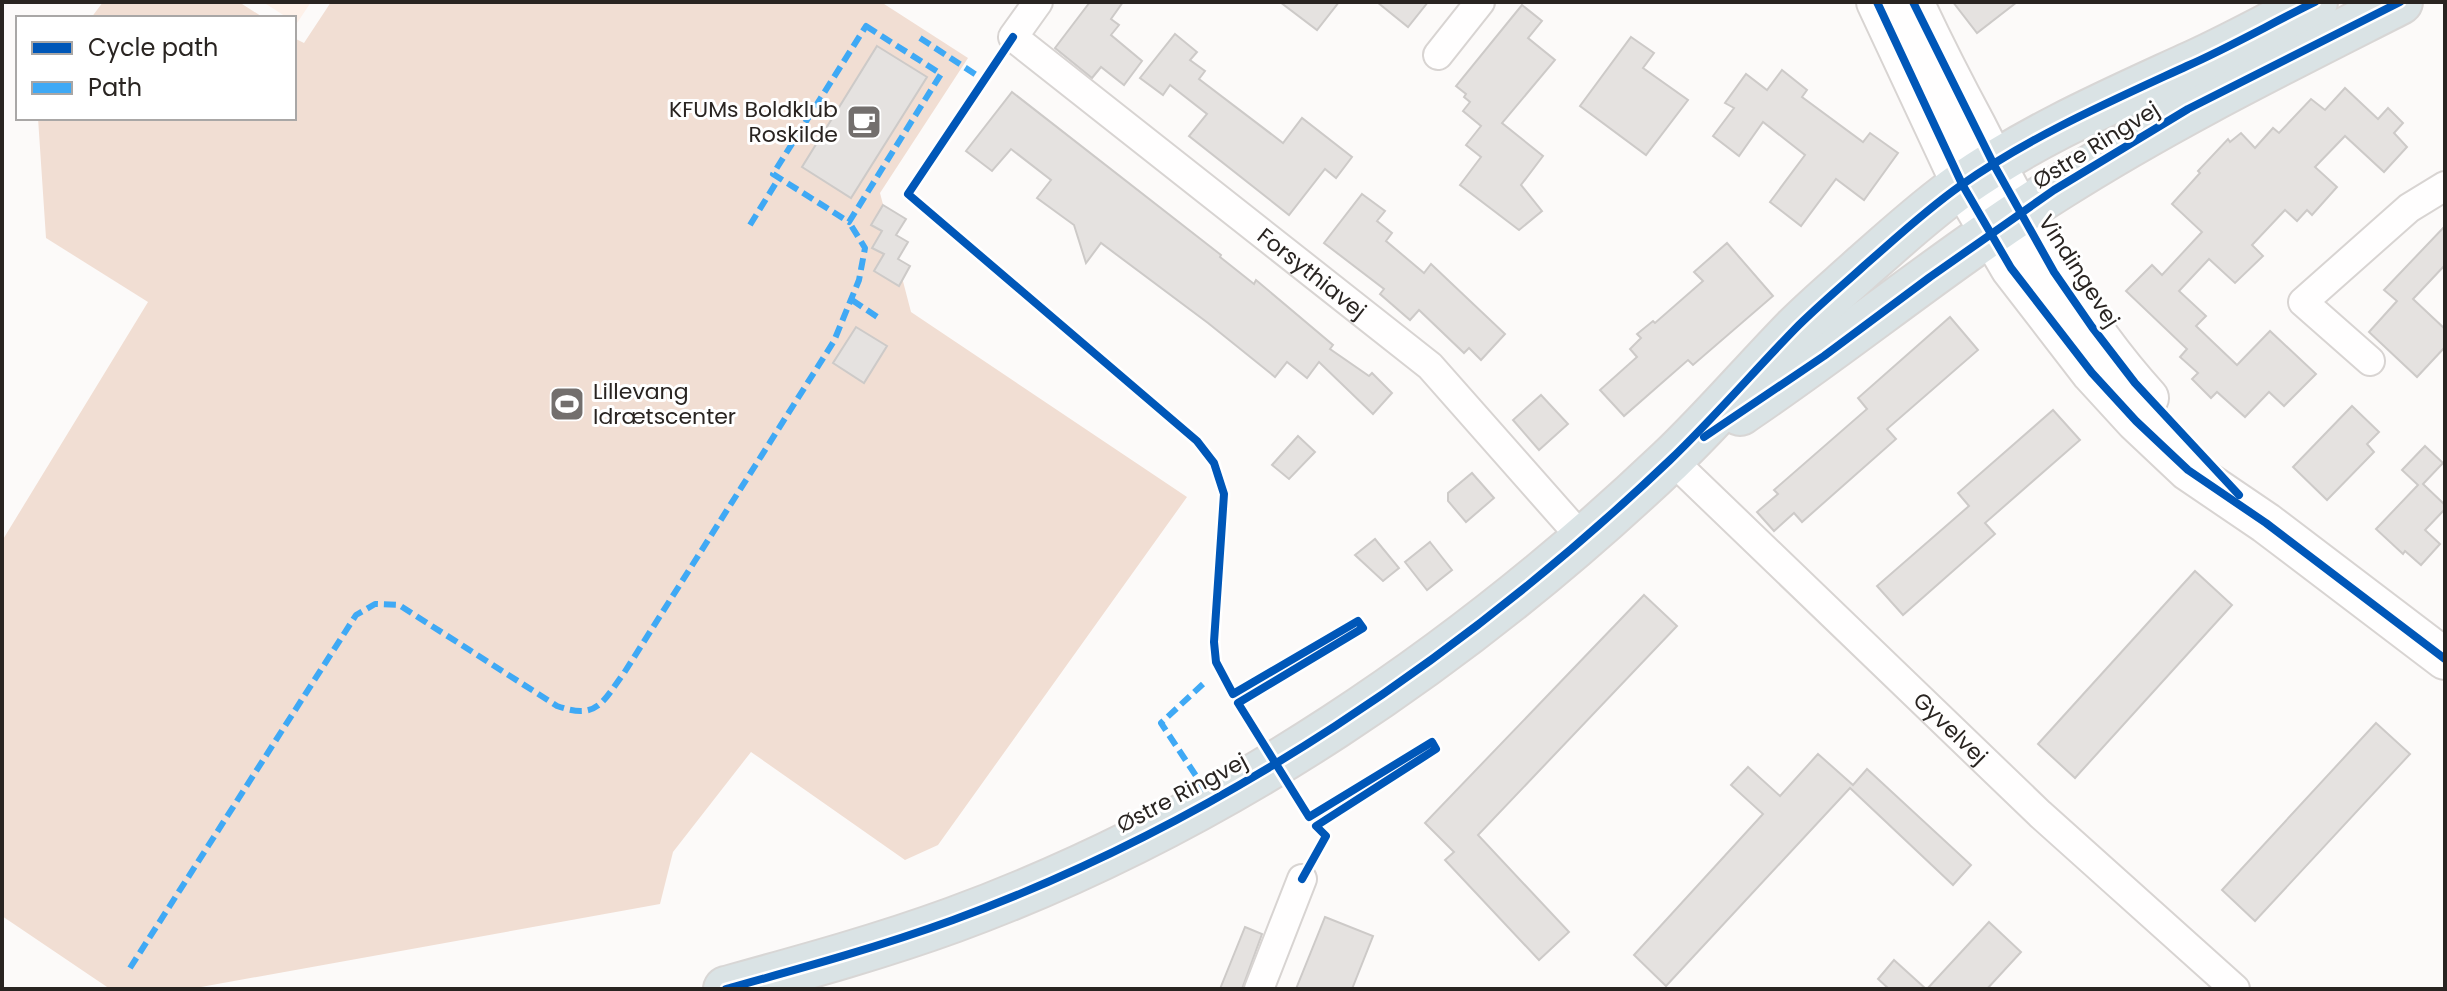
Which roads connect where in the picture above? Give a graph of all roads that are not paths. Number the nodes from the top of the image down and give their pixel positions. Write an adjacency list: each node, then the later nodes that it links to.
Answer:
1 (1038, 2): 12 (street, Forsythiavej)
2 (1480, 2): 7 (street)
3 (1877, 2): 9 (street, Vindingevej)
4 (1913, 2): 9 (street, Vindingevej)
5 (2315, 2): 9 (main road, Østre Ringvej)
6 (2400, 2): 9 (main road, Østre Ringvej)
7 (1438, 55)
8 (2445, 186): 10 (street)
9 (1992, 199): 11 (main road, Østre Ringvej); 11 (main road, Østre Ringvej); 13 (street, Vindingevej)
10 (2370, 361)
11 (1671, 459): 12 (main road, Østre Ringvej); 17 (street, Gyvelvej)
12 (1582, 538): 15 (main road, Østre Ringvej)
13 (2445, 659)
14 (1302, 879): 16 (street)
15 (726, 989)
16 (1259, 989)
17 (2235, 989)

